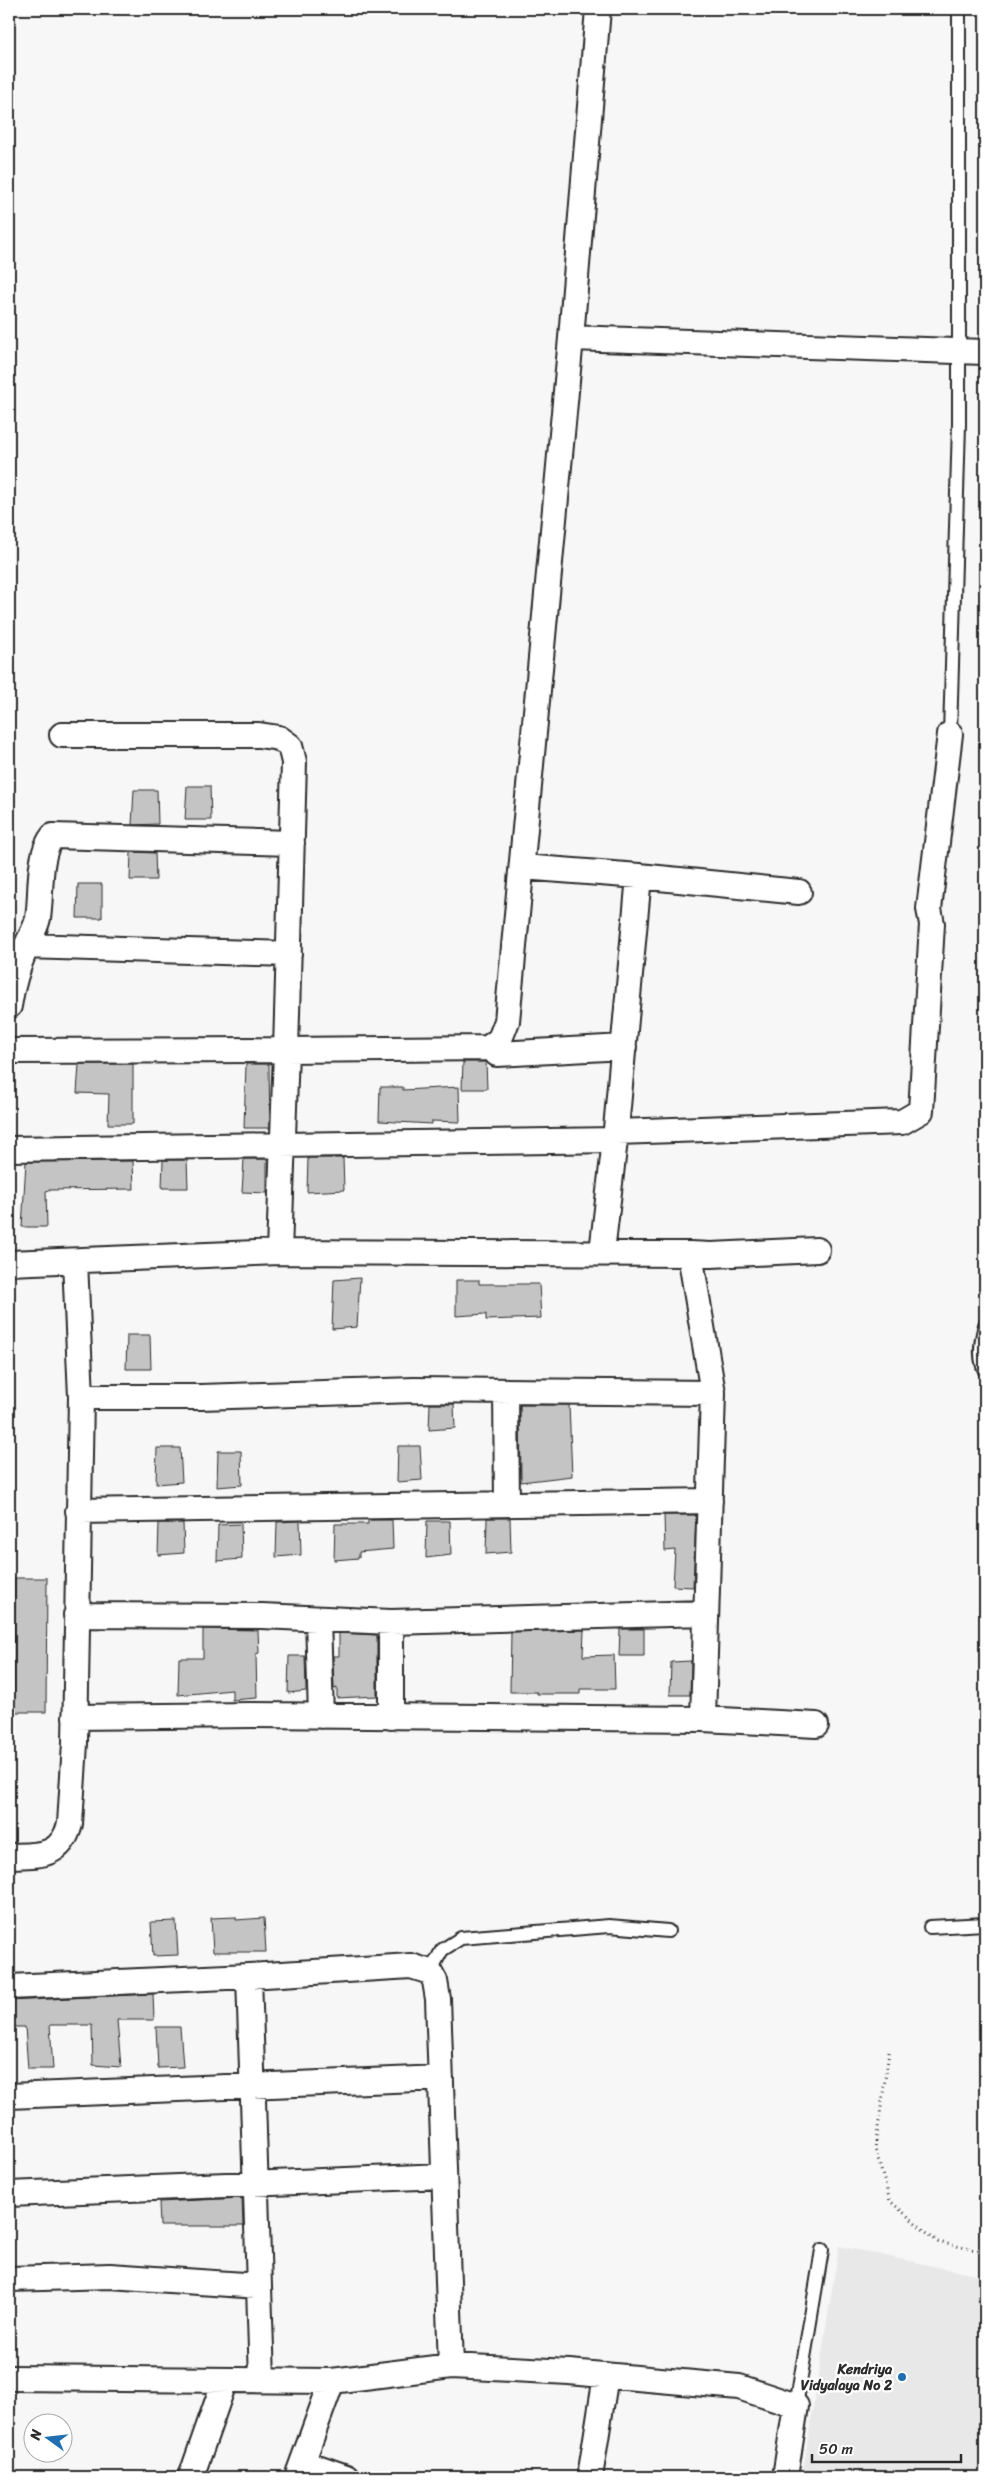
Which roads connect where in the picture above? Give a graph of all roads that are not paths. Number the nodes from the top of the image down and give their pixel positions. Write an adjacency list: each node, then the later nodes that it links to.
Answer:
1 (598, 9): 3 (street)
2 (959, 9): 4 (lane)
3 (571, 338): 4 (street); 9 (street)
4 (959, 352): 5 (street); 6 (lane)
5 (985, 352)
6 (950, 734): 19 (street)
7 (62, 735): 8 (street)
8 (292, 843): 12 (street); 13 (street)
9 (522, 867): 10 (street); 16 (street)
10 (640, 876): 11 (street); 15 (street)
11 (799, 892)
12 (26, 946): 13 (street); 14 (street)
13 (289, 954): 16 (street)
14 (9, 1006)
15 (624, 1047): 18 (street); 19 (street)
16 (286, 1050): 17 (street); 20 (street)
17 (9, 1051)
18 (497, 1054)
19 (615, 1140): 20 (street); 24 (street)
20 (283, 1144): 21 (street); 23 (street)
21 (9, 1149)
22 (817, 1250): 25 (street)
23 (279, 1252): 24 (street); 26 (street)
24 (602, 1252): 25 (street)
25 (690, 1254): 31 (street)
26 (75, 1261): 27 (street); 32 (street)
27 (9, 1263)
28 (985, 1325): 29 (lane)
29 (985, 1371)
30 (506, 1391): 31 (street); 32 (street); 34 (street)
31 (713, 1393): 33 (street)
32 (81, 1397): 35 (street)
33 (710, 1501): 34 (street); 36 (street)
34 (507, 1504): 35 (street)
35 (78, 1511): 37 (street)
36 (705, 1613): 39 (street); 43 (street)
37 (76, 1614): 38 (street); 41 (street)
38 (318, 1619): 39 (street); 40 (street)
39 (391, 1622): 42 (street)
40 (321, 1716): 41 (street); 42 (street)
41 (75, 1717): 45 (street)
42 (391, 1717): 43 (street)
43 (703, 1719): 44 (street)
44 (816, 1725)
45 (9, 1856)
46 (985, 1924): 47 (lane)
47 (930, 1927)
48 (668, 1931): 49 (lane)
49 (430, 1972): 50 (street); 52 (street)
50 (249, 1976): 51 (street); 53 (street)
51 (9, 1987)
52 (441, 2078): 53 (street); 55 (street)
53 (254, 2086): 54 (street); 56 (street)
54 (9, 2096)
55 (444, 2176): 56 (street); 61 (street)
56 (256, 2184): 57 (street); 60 (street)
57 (9, 2194)
58 (822, 2250): 67 (lane)
59 (9, 2279): 60 (street)
60 (260, 2286): 65 (street)
61 (451, 2366): 62 (street); 66 (street)
62 (606, 2375): 67 (street); 71 (street)
63 (9, 2378): 64 (street)
64 (224, 2380): 65 (street); 69 (street)
65 (262, 2380): 66 (street)
66 (332, 2381): 68 (street)
67 (796, 2406): 72 (street)
68 (300, 2470): 70 (street)
69 (191, 2477)
70 (346, 2477)
71 (590, 2477)
72 (785, 2477)

